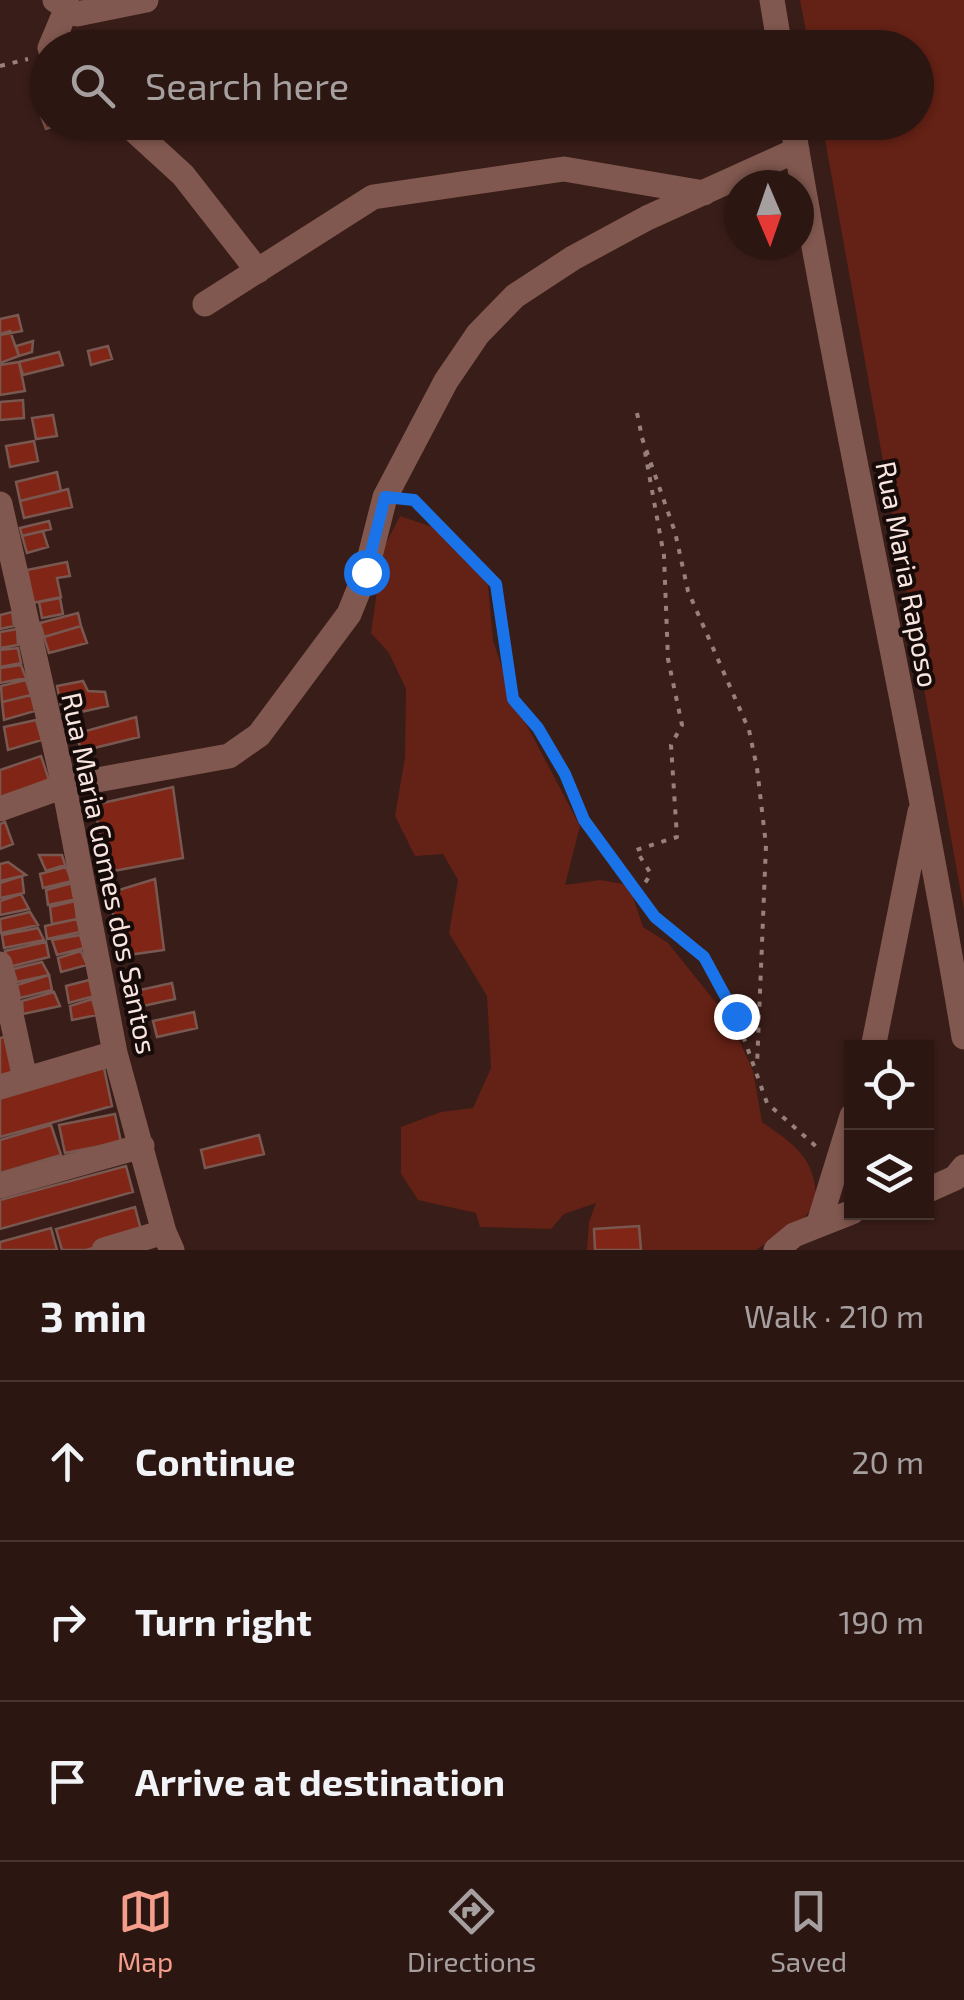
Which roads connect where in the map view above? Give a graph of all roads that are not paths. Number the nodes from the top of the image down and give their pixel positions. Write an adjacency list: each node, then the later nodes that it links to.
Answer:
1 (146, 0): 3 (street)
2 (772, 0): 5 (street)
3 (60, 5): 4 (street)
4 (50, 30)
5 (777, 30)
6 (144, 140): 10 (street)
7 (795, 140): 8 (street, Rua Maria Raposo)
8 (797, 150): 9 (street); 14 (street, Rua Maria Raposo)
9 (704, 193): 10 (street); 13 (street)
10 (258, 271): 11 (street)
11 (205, 304)
12 (0, 504): 13 (street, Rua Maria Gomes dos Santos)
13 (64, 786): 15 (street); 19 (street, Rua Maria Gomes dos Santos)
14 (922, 798): 17 (street, Rua Maria Raposo); 18 (street)
15 (0, 808)
16 (0, 964): 20 (street)
17 (964, 1038)
18 (875, 1040)
19 (115, 1053): 20 (street); 22 (street, Rua Maria Gomes dos Santos)
20 (12, 1083)
21 (848, 1130): 27 (street)
22 (142, 1146): 24 (street); 28 (street, Rua Maria Gomes dos Santos)
23 (961, 1176): 25 (street)
24 (0, 1186)
25 (934, 1188)
26 (844, 1215): 27 (street)
27 (819, 1223): 30 (street)
28 (168, 1241): 29 (street)
29 (104, 1250)
30 (776, 1250)

